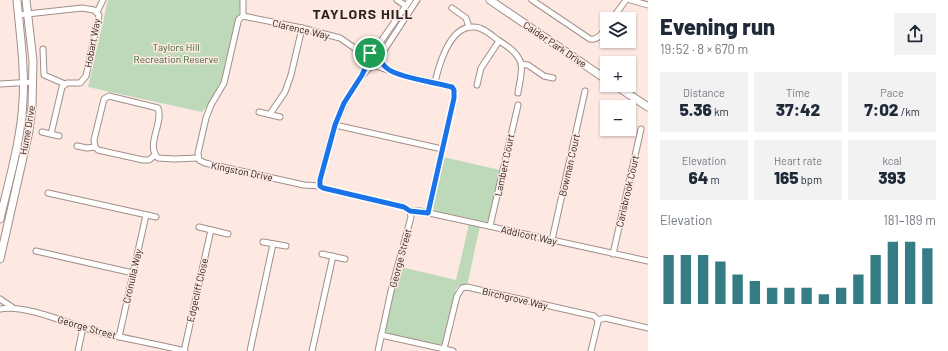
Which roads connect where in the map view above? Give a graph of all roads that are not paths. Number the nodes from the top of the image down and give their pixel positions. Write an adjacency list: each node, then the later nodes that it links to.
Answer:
1 (17, 0): 20 (street, Hume Drive)
2 (26, 0): 19 (street, Hume Drive)
3 (103, 0): 17 (street)
4 (243, 0): 21 (street)
5 (396, 0): 14 (street)
6 (410, 0): 14 (street)
7 (417, 0): 29 (street)
8 (490, 0): 16 (street, Calder Park Drive)
9 (494, 0): 16 (street, Calder Park Drive)
10 (532, 0): 24 (street)
11 (626, 0): 18 (street)
12 (630, 0): 13 (street)
13 (648, 5)
14 (406, 6): 28 (street)
15 (452, 8): 22 (street)
16 (502, 9): 33 (street, Calder Park Drive)
17 (97, 12): 19 (street, Hobart Way); 39 (street, Hobart Way)
18 (617, 12)
19 (28, 14): 20 (street, Hobart Way); 36 (street, Hume Drive)
20 (18, 15): 35 (street, Hume Drive)
21 (243, 16): 23 (street, Clarence Way); 58 (street, Kingston Drive)
22 (468, 27): 25 (street); 37 (street)
23 (302, 28): 27 (street, Clarence Way); 47 (street)
24 (600, 35)
25 (499, 40): 31 (street); 40 (street)
26 (43, 49): 39 (street)
27 (356, 49): 28 (street, Clarence Way); 30 (street, Clarence Way)
28 (370, 53): 29 (street, Clarence Way); 30 (street)
29 (379, 59): 30 (street); 32 (street, Clarence Way)
30 (370, 64): 32 (street); 49 (street)
31 (521, 64): 34 (street); 43 (street)
32 (389, 70): 37 (street)
33 (600, 75)
34 (553, 78)
35 (24, 82): 36 (street); 38 (street); 65 (street, Hume Drive)
36 (33, 82): 78 (street, Hume Drive)
37 (435, 82): 56 (street)
38 (0, 84)
39 (65, 84): 52 (street)
40 (477, 84)
41 (586, 91): 70 (street, Bowman Court)
42 (626, 92): 45 (street)
43 (518, 93)
44 (518, 105): 66 (street, Lambert Court)
45 (648, 107)
46 (259, 112): 47 (street)
47 (270, 114): 48 (street)
48 (280, 117)
49 (335, 125): 56 (street); 59 (street)
50 (641, 129): 76 (street, Carisbrook Court)
51 (42, 132): 52 (street)
52 (51, 134): 53 (street)
53 (60, 136)
54 (77, 146): 55 (street)
55 (95, 147): 57 (street); 57 (street)
56 (442, 149): 62 (street)
57 (155, 155): 58 (street)
58 (198, 158): 59 (street, Kingston Drive)
59 (320, 186): 61 (street)
60 (48, 193): 63 (street)
61 (410, 211): 62 (street, Addicott Way); 88 (street, George Street)
62 (428, 213): 66 (street, Addicott Way)
63 (146, 215): 64 (street); 81 (street, Cronulla Way)
64 (156, 217)
65 (0, 219)
66 (490, 226): 70 (street, Addicott Way)
67 (199, 227): 68 (street)
68 (211, 230): 69 (street); 93 (street, Edgecliff Close)
69 (228, 234)
70 (552, 240): 76 (street, Addicott Way)
71 (263, 242): 72 (street)
72 (273, 244): 73 (street); 90 (street)
73 (286, 246)
74 (36, 251): 81 (street)
75 (322, 254): 77 (street)
76 (613, 254): 80 (street, Addicott Way)
77 (333, 256): 79 (street); 94 (street)
78 (0, 259)
79 (345, 259)
80 (648, 262)
81 (133, 273): 89 (street, Cronulla Way)
82 (0, 299): 83 (street, George Street)
83 (12, 307): 84 (street, George Street); 86 (street, George Street)
84 (0, 309)
85 (598, 320): 87 (street); 91 (street, Birchgrove Way); 97 (street)
86 (83, 327): 89 (street, George Street); 92 (street)
87 (648, 328)
88 (381, 335): 91 (street); 95 (street, George Street)
89 (119, 336): 93 (street, George Street)
90 (249, 349)
91 (444, 349): 96 (street)
92 (78, 351)
93 (184, 351)
94 (312, 351)
95 (378, 351)
96 (453, 351)
97 (591, 351)

